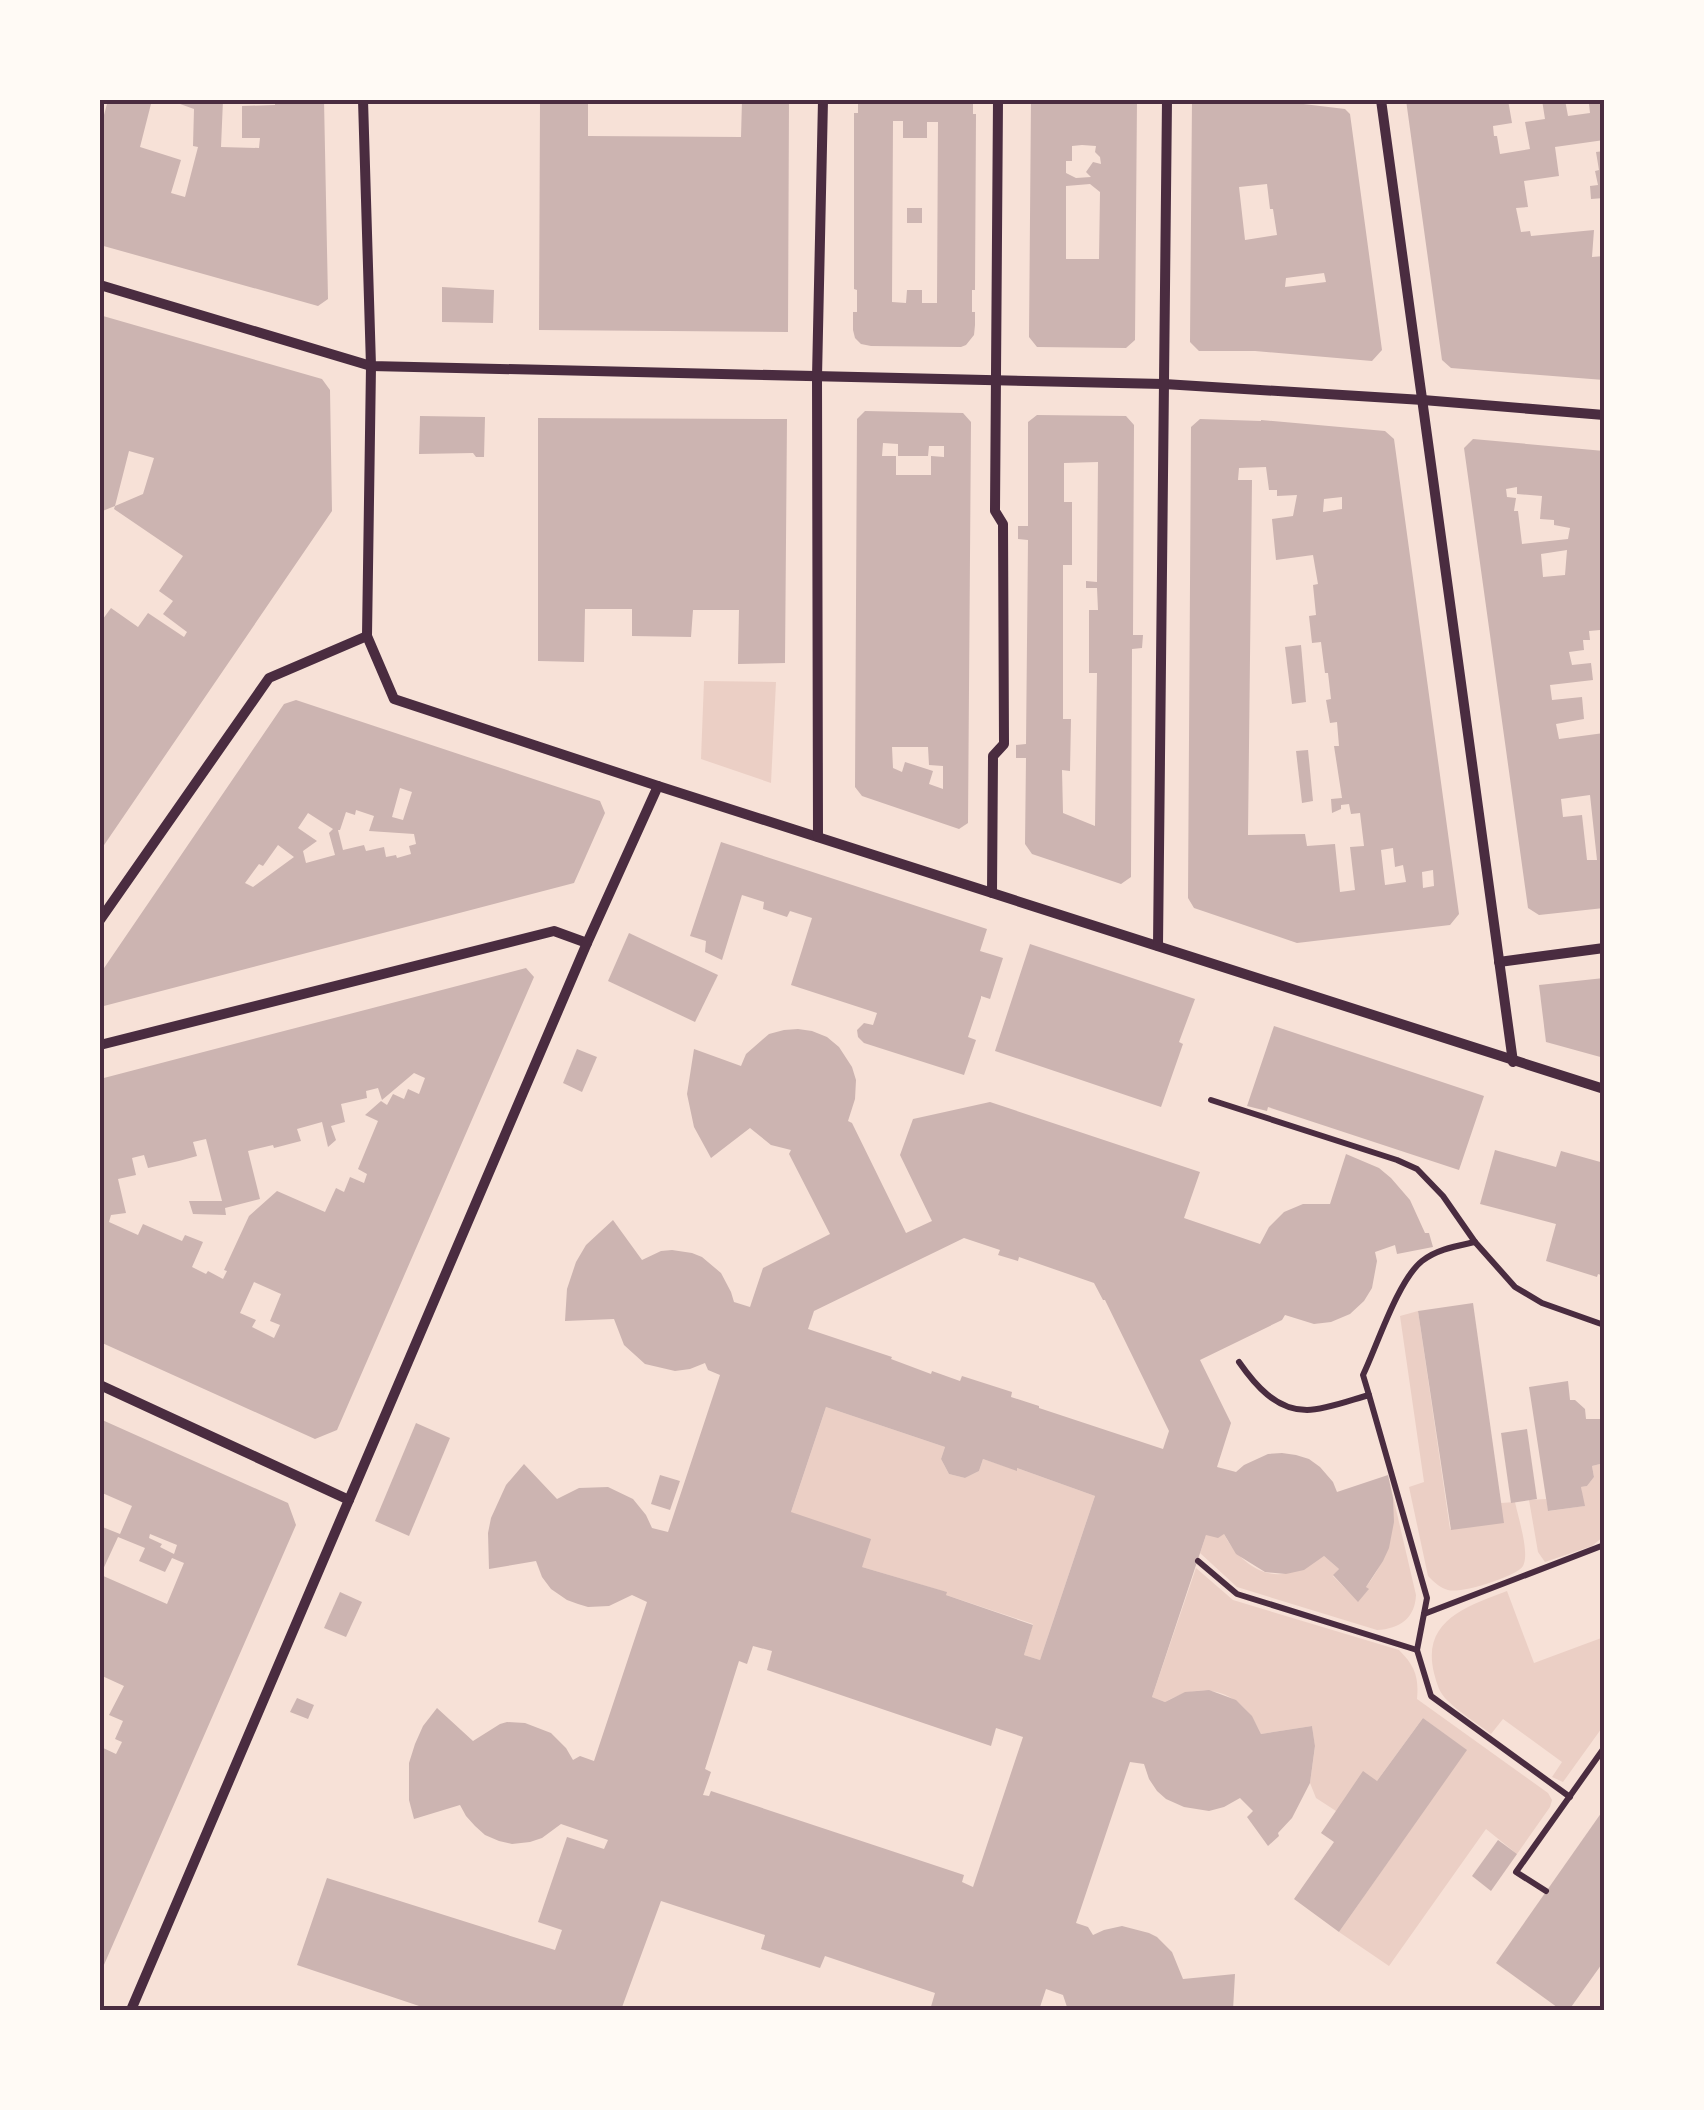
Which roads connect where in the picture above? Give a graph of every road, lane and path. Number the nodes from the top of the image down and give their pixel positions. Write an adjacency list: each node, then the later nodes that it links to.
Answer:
1 (364, 100): 7 (street)
2 (822, 100): 8 (street)
3 (998, 100): 9 (street)
4 (1167, 100): 10 (street)
5 (1381, 100): 11 (street)
6 (100, 284): 7 (street)
7 (371, 366): 8 (street); 13 (street)
8 (817, 377): 9 (street); 15 (street)
9 (997, 380): 10 (street); 16 (street)
10 (1164, 384): 11 (street); 19 (street)
11 (1423, 400): 12 (street); 21 (street)
12 (1604, 416)
13 (368, 636): 14 (street); 17 (street)
14 (658, 786): 15 (street); 18 (street)
15 (818, 837): 16 (street)
16 (992, 893): 19 (street)
17 (100, 920)
18 (587, 944): 22 (street); 32 (street)
19 (1158, 946): 23 (street)
20 (1604, 948): 21 (street)
21 (1498, 962): 23 (street)
22 (100, 1045)
23 (1513, 1062): 24 (street)
24 (1604, 1089)
25 (1212, 1100): 26 (path)
26 (1475, 1242): 27 (path); 31 (path)
27 (1600, 1324): 28 (path)
28 (1604, 1332)
29 (1240, 1362): 31 (path)
30 (100, 1385): 32 (street)
31 (1370, 1396): 35 (path)
32 (349, 1500): 40 (street)
33 (1604, 1545): 35 (path)
34 (1198, 1561): 36 (path)
35 (1424, 1614): 36 (path)
36 (1417, 1650): 38 (path)
37 (1604, 1748): 38 (path)
38 (1570, 1797): 39 (path)
39 (1546, 1891)
40 (131, 2010)

